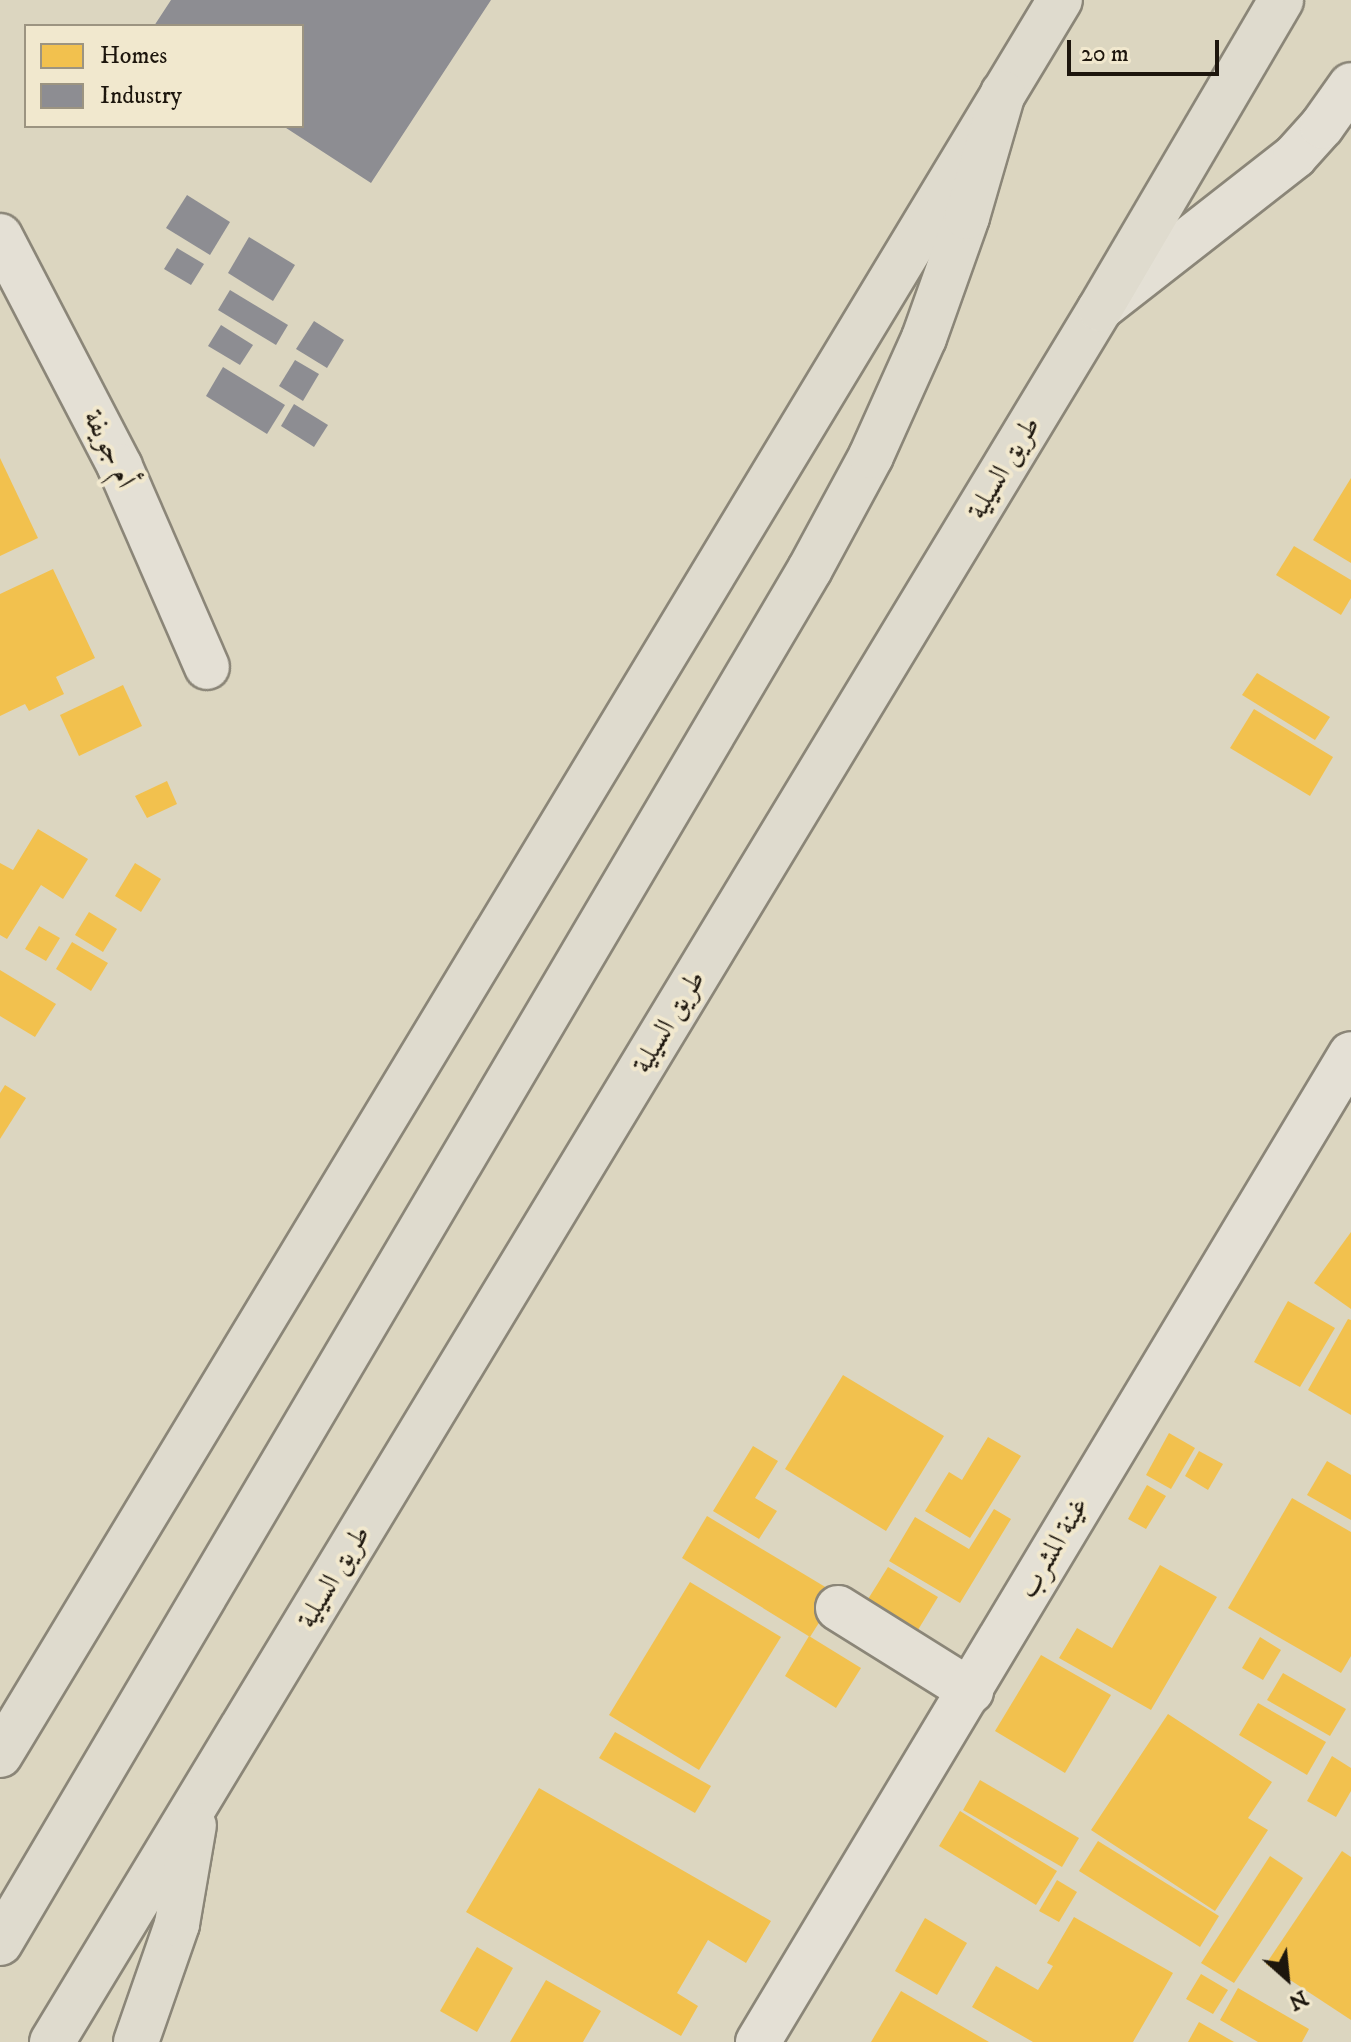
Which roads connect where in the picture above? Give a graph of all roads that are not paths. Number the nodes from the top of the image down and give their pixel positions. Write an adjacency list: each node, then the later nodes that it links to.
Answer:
1 (1060, 0): 4 (main road)
2 (1281, 0): 6 (main road, طريق السيلية)
3 (1351, 85): 6 (street)
4 (1003, 93): 11 (main road); 13 (main road)
5 (0, 236): 7 (street, أم جويفة)
6 (1100, 309): 12 (main road, طريق السيلية)
7 (207, 667)
8 (1351, 1054): 10 (street, غينة المشرب)
9 (838, 1608): 10 (street)
10 (971, 1691): 16 (street, غينة المشرب)
11 (0, 1755)
12 (197, 1803): 14 (main road, طريق السيلية); 15 (main road)
13 (0, 1943)
14 (52, 2042)
15 (136, 2042)
16 (758, 2042)

